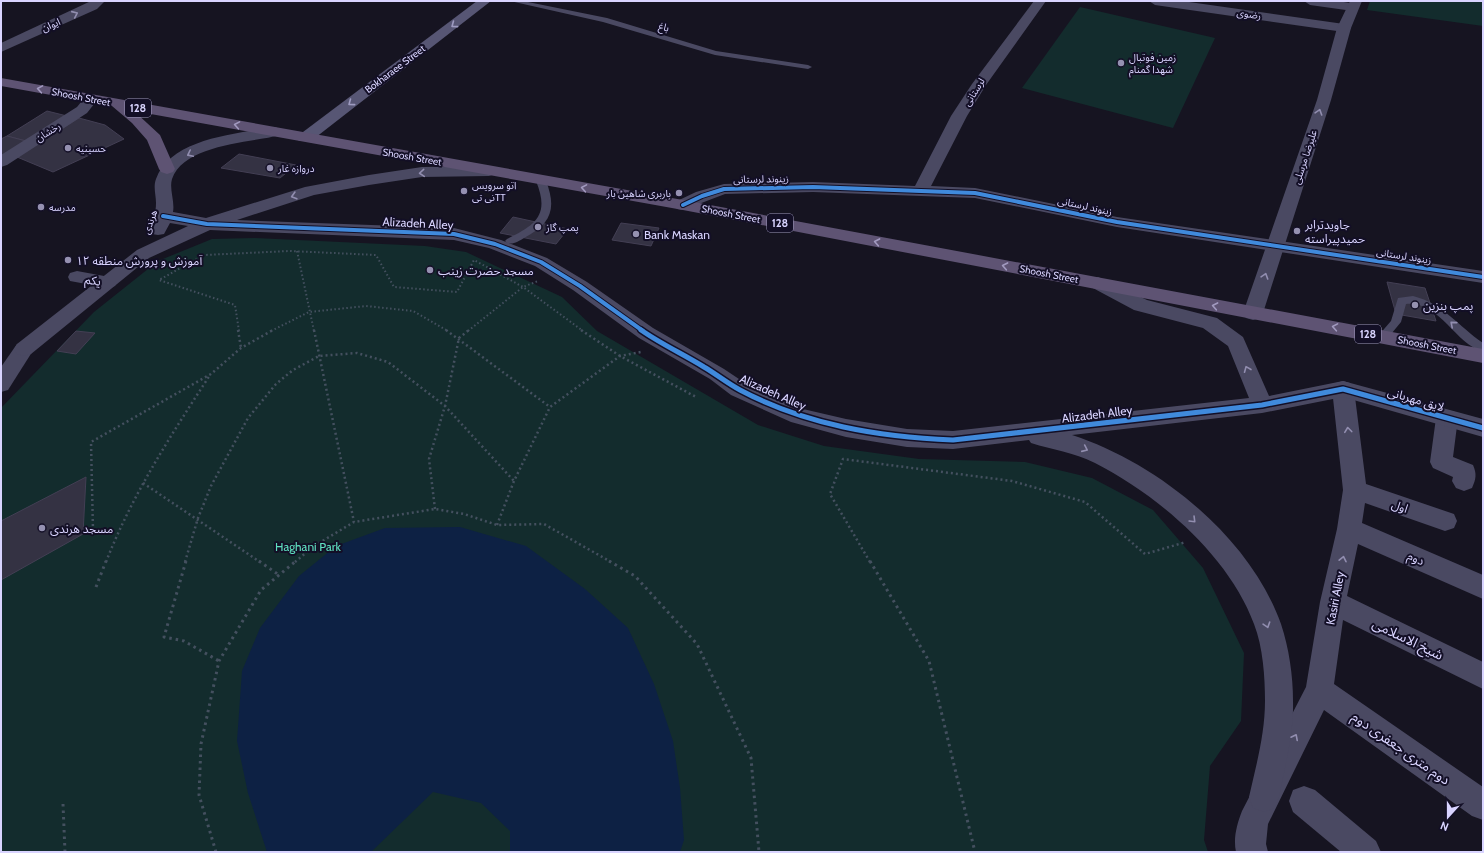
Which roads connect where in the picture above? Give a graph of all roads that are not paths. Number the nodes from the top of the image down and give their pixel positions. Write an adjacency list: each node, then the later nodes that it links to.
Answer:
1 (99, 1): 9 (street, ایوان, one-way to 1)
2 (485, 1): 15 (main road, Bokharaee Street, one-way to 15)
3 (513, 1): 10 (lane, باغ)
4 (1040, 1): 20 (street, لرستانی)
5 (1155, 1): 8 (street, رضوی)
6 (1310, 1): 7 (street)
7 (1354, 4): 8 (street, علیرضا مرسلی)
8 (1344, 28): 25 (street, علیرضا مرسلی, one-way to 8)
9 (1, 48)
10 (808, 67)
11 (1, 82): 12 (main road, Shoosh Street / 128, one-way to 11)
12 (91, 99): 13 (main road, Shoosh Street / 128); 16 (street, رخشان)
13 (117, 104): 14 (main road, Shoosh Street / 128, one-way to 13); 17 (main road)
14 (275, 132): 15 (main road, Shoosh Street / 128); 17 (street, one-way to 17)
15 (305, 138): 18 (main road, Shoosh Street / 128)
16 (1, 162)
17 (167, 169): 22 (street, هرندی)
18 (489, 171): 19 (main road, Shoosh Street / 128); 23 (street, هرندی, one-way to 23)
19 (541, 181): 21 (main road, Shoosh Street / 128, one-way to 19); 24 (lane)
20 (921, 190): 21 (street, زینوند لرستانی); 25 (street, زینوند لرستانی)
21 (684, 205): 30 (main road, Shoosh Street / 128, one-way to 21)
22 (163, 216): 23 (street, Alizadeh Alley); 26 (street, هرندی)
23 (207, 224): 26 (street, هرندی); 42 (street, Alizadeh Alley)
24 (510, 241)
25 (1275, 245): 28 (street, زینوند لرستانی); 31 (street, علیرضا مرسلی, one-way to 25)
26 (143, 254): 29 (street, هرندی)
27 (77, 277): 29 (street, یکم)
28 (1483, 277)
29 (108, 282): 34 (street, هرندی)
30 (1098, 283): 31 (main road, Shoosh Street / 128, one-way to 30); 39 (street, one-way to 30)
31 (1253, 313): 32 (main road, Shoosh Street / 128, one-way to 31)
32 (1383, 336): 33 (lane, one-way to 32); 35 (main road, Shoosh Street / 128)
33 (1483, 348)
34 (24, 349): 36 (street); 37 (street, هرندی)
35 (1483, 356)
36 (1, 362)
37 (1, 384)
38 (1343, 389): 39 (street, Alizadeh Alley); 40 (street, لایق مهربانی); 44 (street, Kasiri Alley, one-way to 38)
39 (1262, 405): 42 (street, Alizadeh Alley)
40 (1447, 418): 41 (street, لایق مهربانی); 43 (street)
41 (1483, 428)
42 (1020, 433): 51 (street, one-way to 51)
43 (1464, 481)
44 (1355, 490): 45 (street, اول); 46 (street, Kasiri Alley)
45 (1445, 522)
46 (1349, 529): 47 (street, دوم); 48 (street, Kasiri Alley, one-way to 46)
47 (1483, 587)
48 (1333, 602): 49 (street, شیخ الاسلامی); 50 (street, Kasiri Alley)
49 (1483, 676)
50 (1318, 690): 51 (street, Kasiri Alley, one-way to 50); 53 (street, دوم متری جعفری دوم)
51 (1264, 797): 54 (street)
52 (1304, 801): 55 (street)
53 (1483, 805)
54 (1252, 852)
55 (1365, 852)

